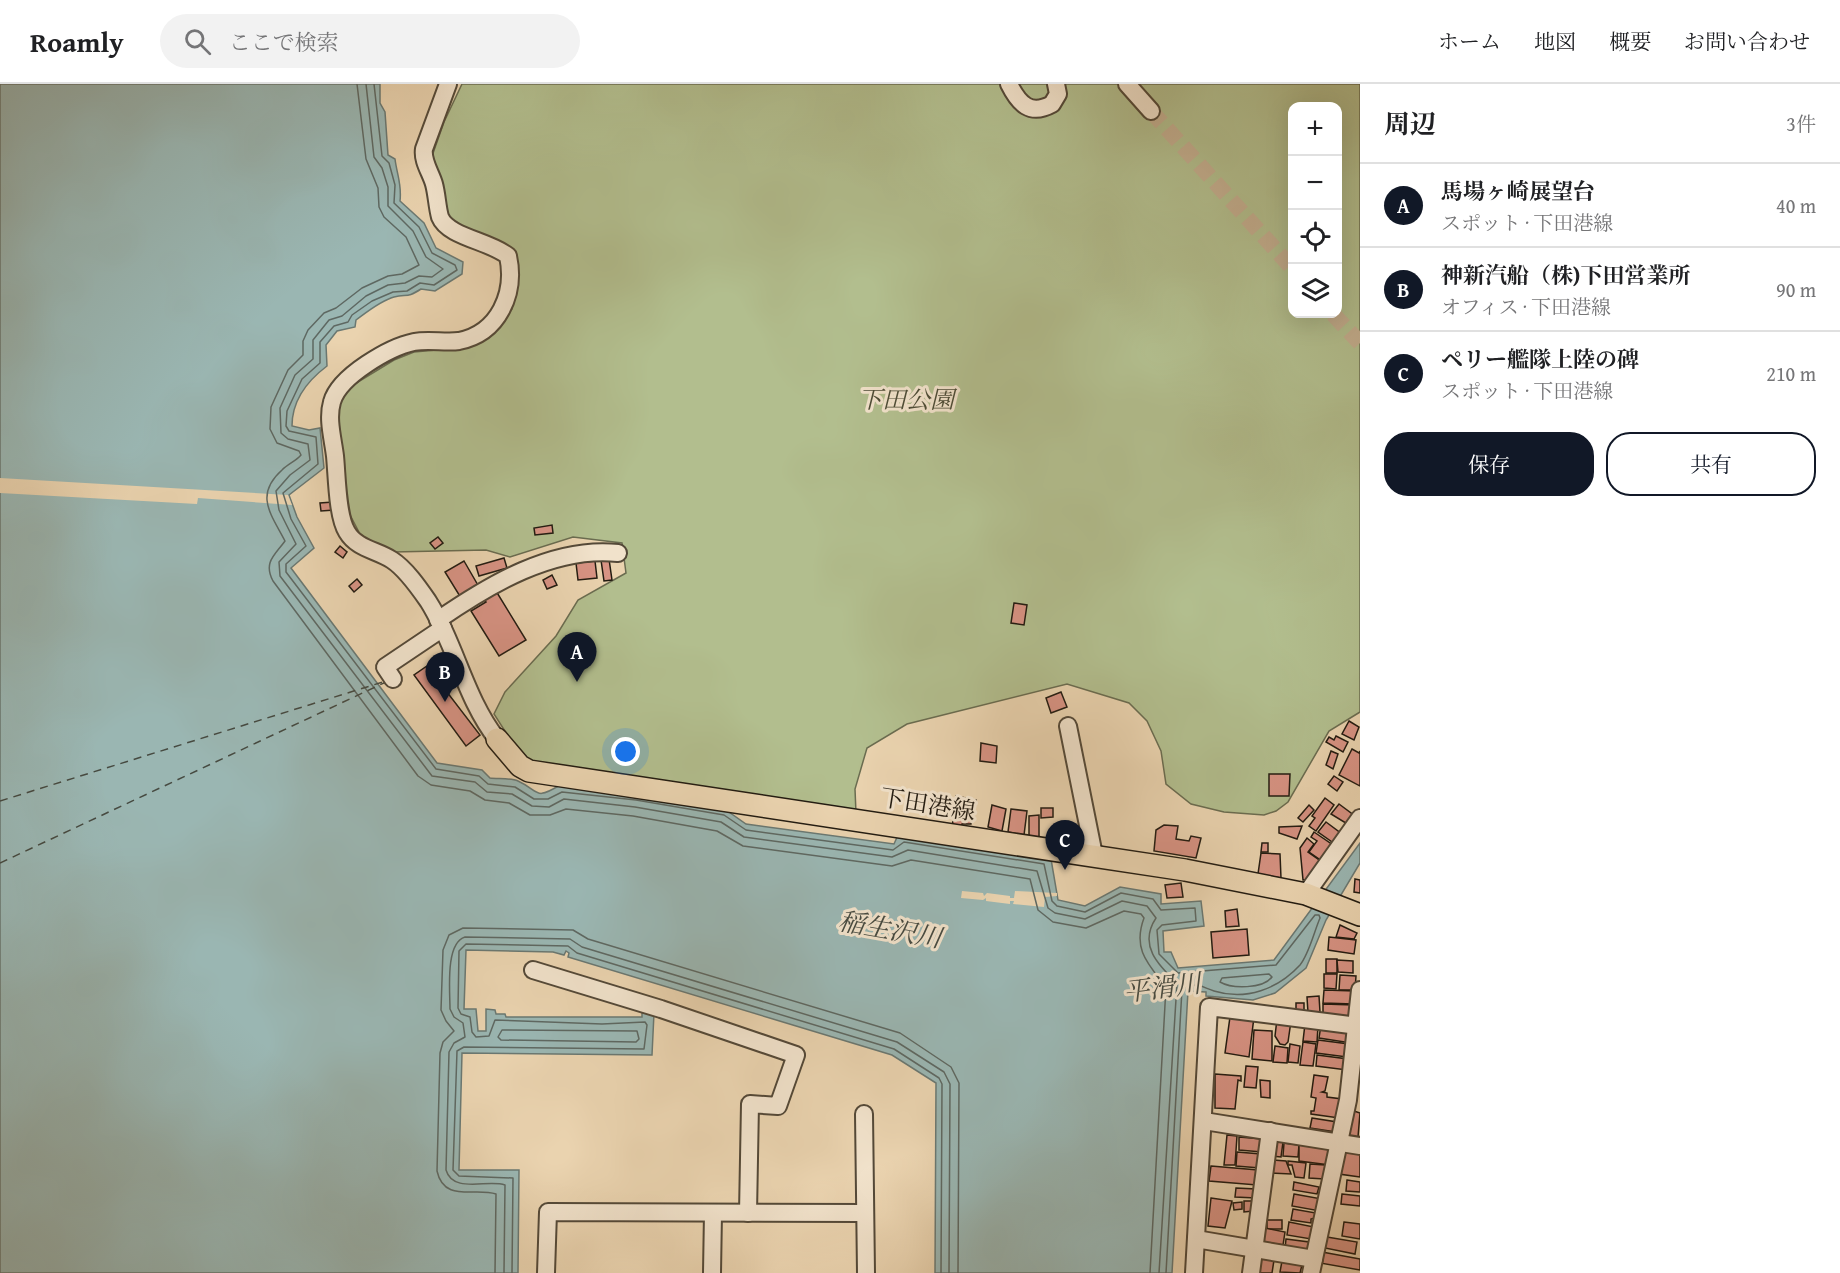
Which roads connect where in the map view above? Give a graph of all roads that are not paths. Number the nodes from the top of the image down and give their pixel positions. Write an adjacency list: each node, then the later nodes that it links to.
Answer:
1 (448, 84): 7 (street)
2 (1009, 84): 3 (street)
3 (1056, 84)
4 (1127, 84): 5 (street)
5 (1151, 111)
6 (618, 553): 7 (street)
7 (440, 624): 8 (street); 10 (street)
8 (393, 679)
9 (1068, 726): 12 (street)
10 (497, 739): 12 (main road, 下田港線)
11 (1360, 818): 13 (street)
12 (1094, 855): 13 (main road, 下田港線)
13 (1310, 895): 14 (main road, 下田港線)
14 (1351, 910)
15 (533, 970): 23 (street)
16 (1360, 990): 17 (street)
17 (1358, 1026): 19 (street); 21 (street)
18 (864, 1114): 24 (street)
19 (1204, 1121): 20 (street); 26 (street)
20 (1270, 1131): 21 (street); 27 (street)
21 (1340, 1142): 22 (street); 28 (street)
22 (1360, 1146)
23 (748, 1213): 24 (street); 25 (street)
24 (865, 1213): 31 (street)
25 (713, 1214): 29 (street); 30 (street)
26 (1196, 1239): 27 (street); 32 (street)
27 (1254, 1249): 28 (street); 33 (street)
28 (1313, 1266)
29 (546, 1273)
30 (712, 1273)
31 (866, 1273)
32 (1194, 1273)
33 (1251, 1273)

